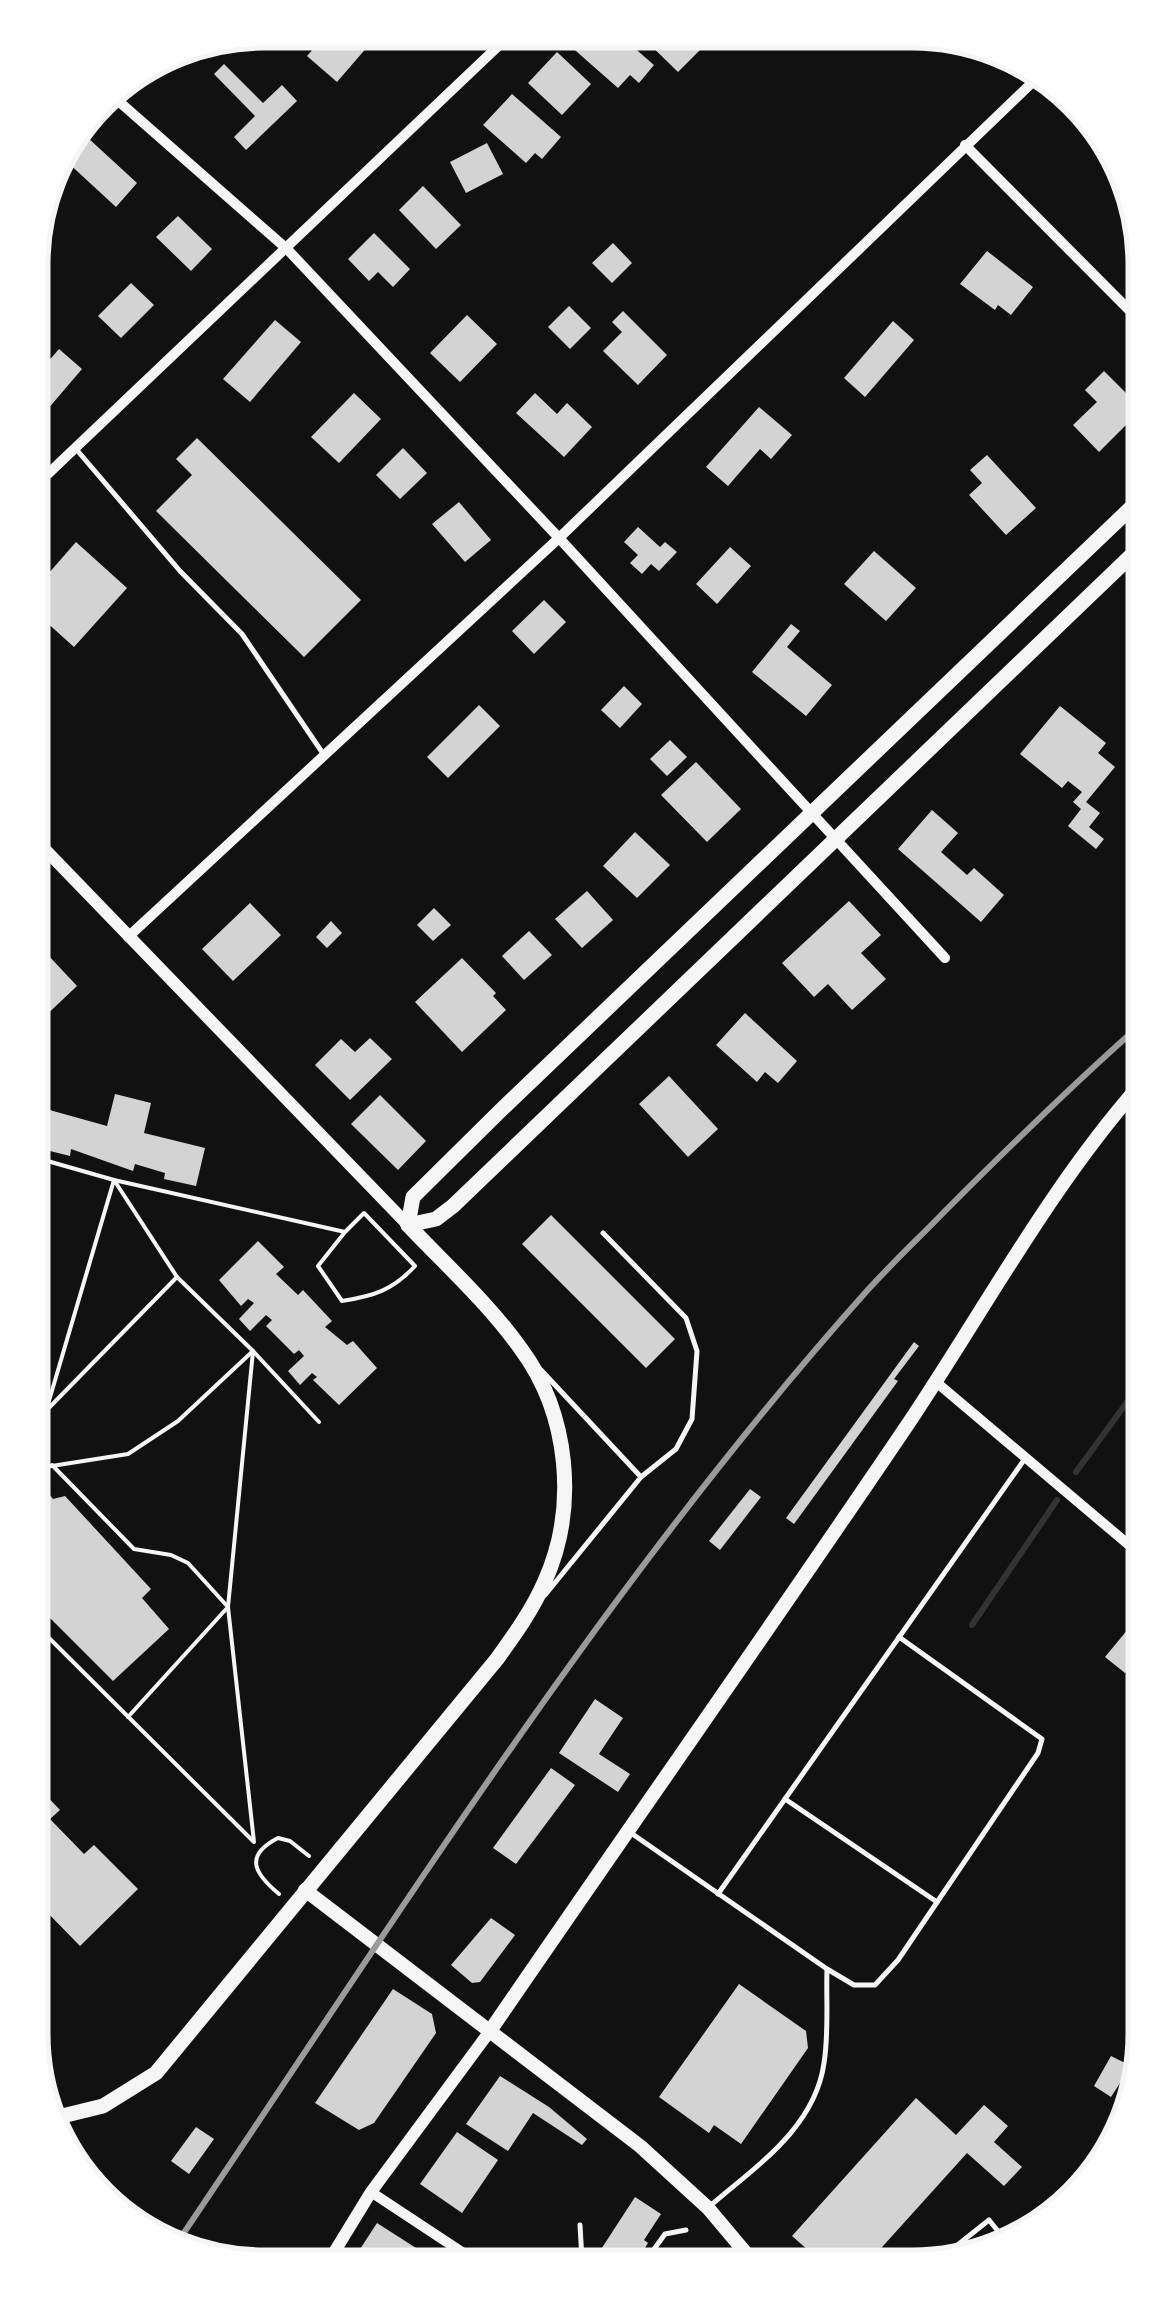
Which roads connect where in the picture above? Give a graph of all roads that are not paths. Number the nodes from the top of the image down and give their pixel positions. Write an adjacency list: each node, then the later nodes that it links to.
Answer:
1 (496, 48): 5 (street)
2 (1031, 83): 4 (street)
3 (120, 102): 5 (street)
4 (965, 146): 6 (street); 10 (street)
5 (287, 249): 7 (street); 10 (street)
6 (1128, 310)
7 (76, 449): 8 (street); 12 (lane)
8 (48, 474)
9 (1128, 512): 13 (main road)
10 (559, 538): 12 (street); 13 (street)
11 (1128, 559): 14 (main road)
12 (324, 755): 16 (street)
13 (812, 813): 14 (street); 19 (main road)
14 (836, 837): 17 (street); 19 (main road)
15 (48, 853): 16 (street)
16 (128, 936): 19 (street)
17 (945, 958)
18 (1128, 1100): 22 (main road)
19 (408, 1225): 21 (main road)
20 (603, 1233): 24 (lane)
21 (522, 1349): 24 (lane); 26 (main road)
22 (936, 1382): 23 (street); 29 (main road)
23 (1025, 1458): 25 (street); 27 (lane)
24 (641, 1477): 26 (lane)
25 (1128, 1544)
26 (524, 1621): 30 (main road)
27 (899, 1637): 28 (lane); 32 (lane)
28 (785, 1799): 31 (lane); 32 (lane)
29 (628, 1832): 31 (lane); 34 (main road)
30 (305, 1890): 34 (main road); 35 (main road)
31 (718, 1894): 33 (lane)
32 (937, 1902): 33 (lane)
33 (826, 1969): 37 (lane)
34 (490, 2030): 36 (street); 37 (main road)
35 (64, 2115)
36 (371, 2192): 42 (street); 43 (street)
37 (708, 2208): 46 (main road)
38 (580, 2225): 44 (lane)
39 (686, 2230): 45 (lane)
40 (998, 2231): 41 (lane)
41 (959, 2244)
42 (335, 2250)
43 (459, 2250)
44 (581, 2250)
45 (654, 2250)
46 (743, 2250)

